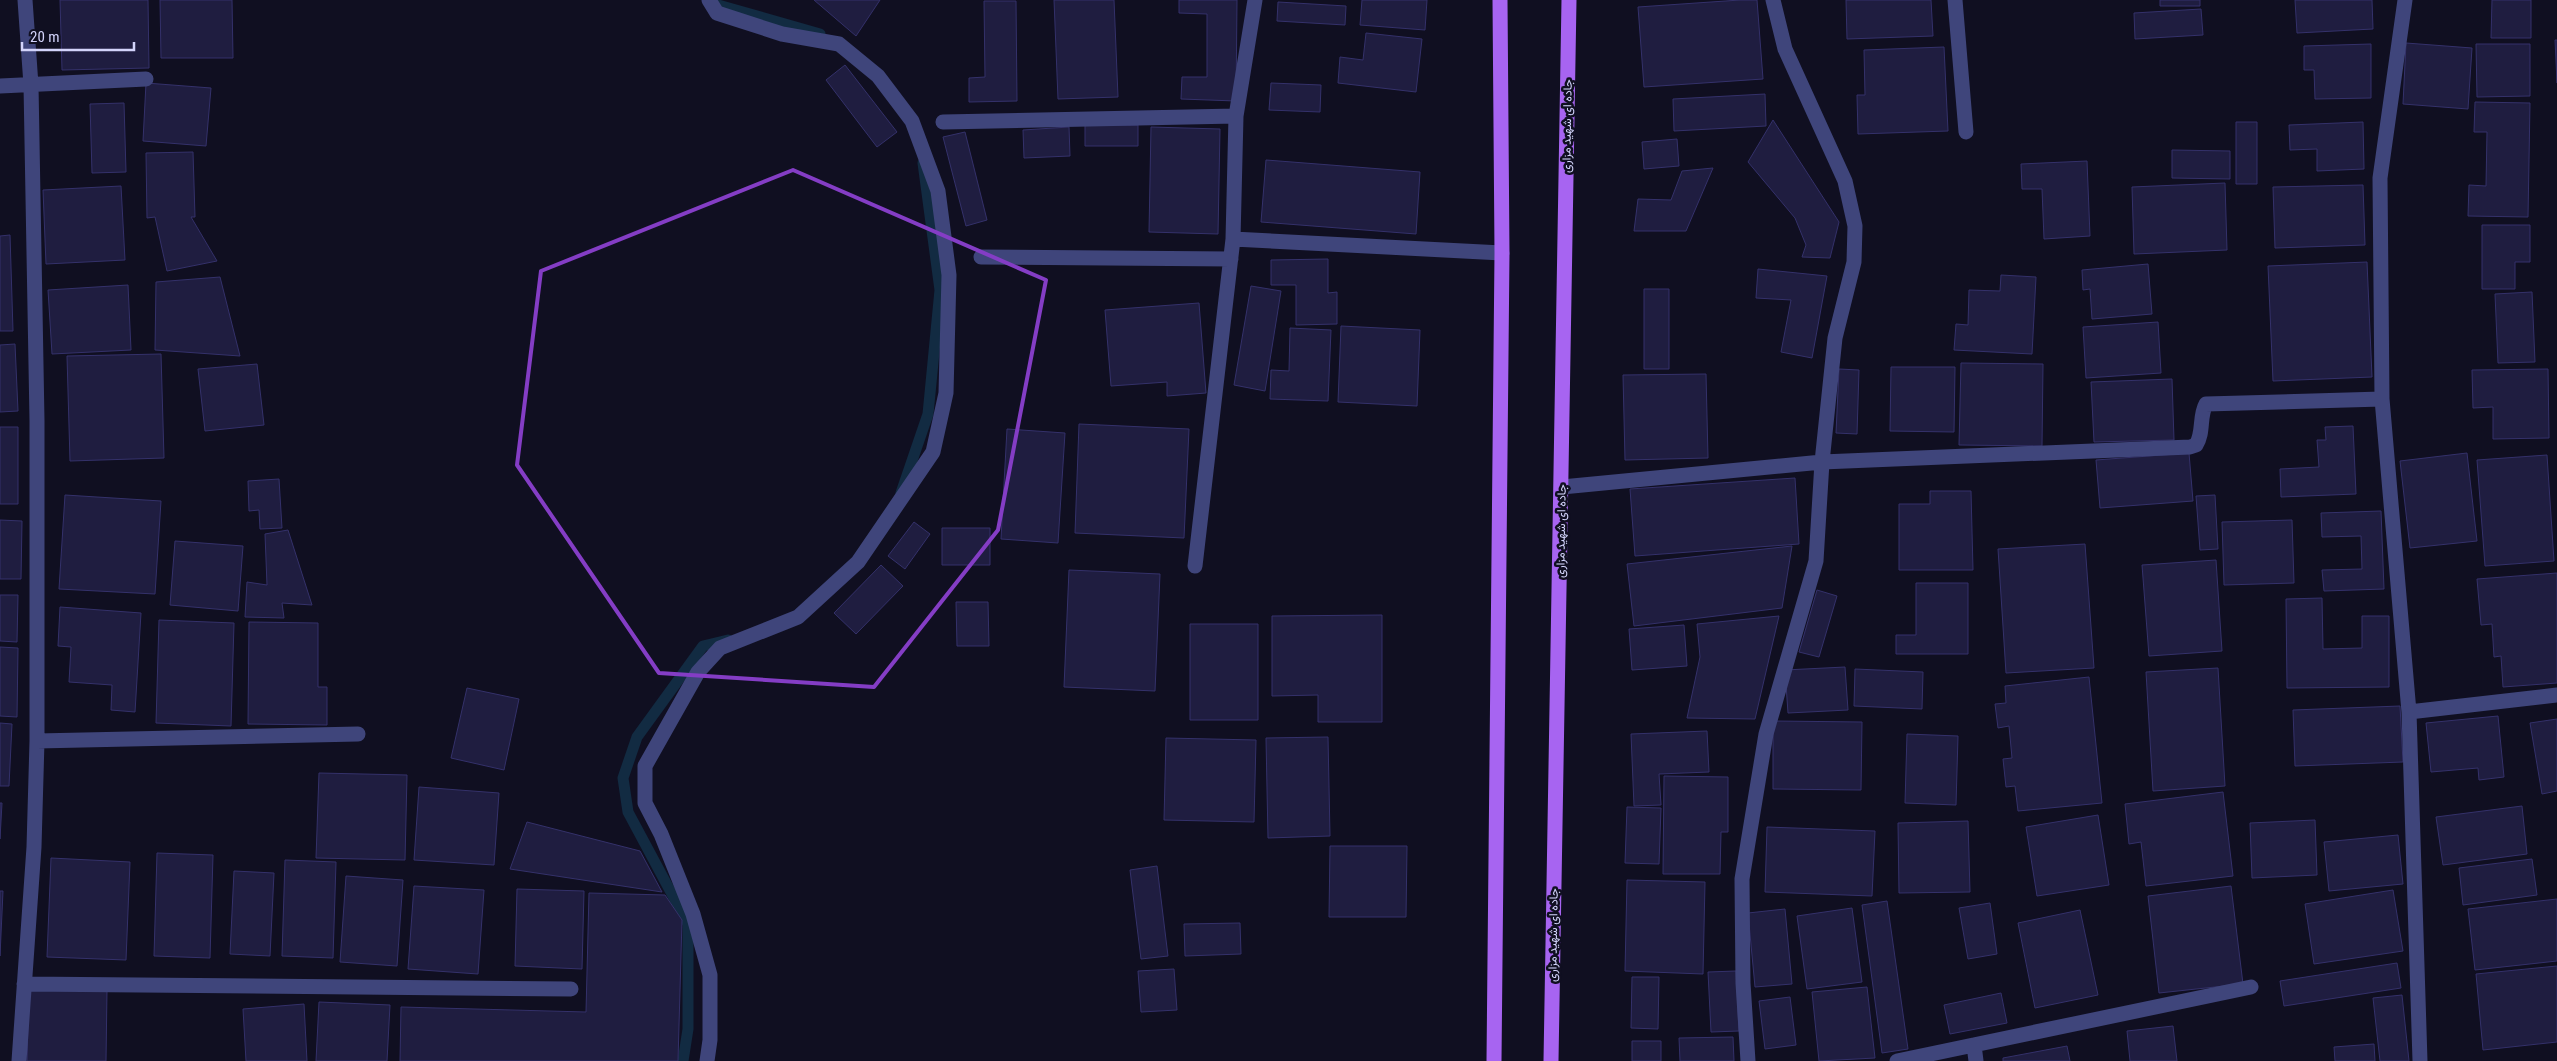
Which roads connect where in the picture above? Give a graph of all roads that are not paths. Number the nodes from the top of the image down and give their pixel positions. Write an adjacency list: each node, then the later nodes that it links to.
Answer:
1 (25, 0): 10 (street)
2 (709, 0): 32 (street)
3 (1255, 0): 12 (street)
4 (1500, 0): 16 (main road)
5 (1569, 0): 21 (main road, جاده ای شهید مزاری)
6 (1773, 0): 20 (street)
7 (1955, 0): 14 (street)
8 (2405, 0): 19 (street)
9 (146, 79): 10 (street)
10 (31, 85): 11 (street); 26 (street)
11 (0, 86)
12 (1236, 116): 13 (street); 15 (street)
13 (943, 122)
14 (1966, 132)
15 (1233, 239): 16 (street); 18 (street)
16 (1502, 253): 33 (main road)
17 (981, 257): 18 (street)
18 (1231, 259): 22 (street)
19 (2382, 399): 20 (street); 24 (street)
20 (1822, 462): 21 (street); 35 (street)
21 (1562, 486): 34 (main road, جاده ای شهید مزاری)
22 (1196, 566)
23 (2557, 694): 24 (street)
24 (2410, 712): 38 (street)
25 (358, 734): 26 (street)
26 (37, 741): 27 (street)
27 (24, 984): 29 (street); 31 (street)
28 (2251, 987): 30 (street)
29 (571, 989)
30 (1974, 1045): 36 (street); 37 (street)
31 (19, 1061)
32 (707, 1061)
33 (1494, 1061)
34 (1551, 1061)
35 (1748, 1061)
36 (1897, 1061)
37 (1976, 1061)
38 (2420, 1061)

